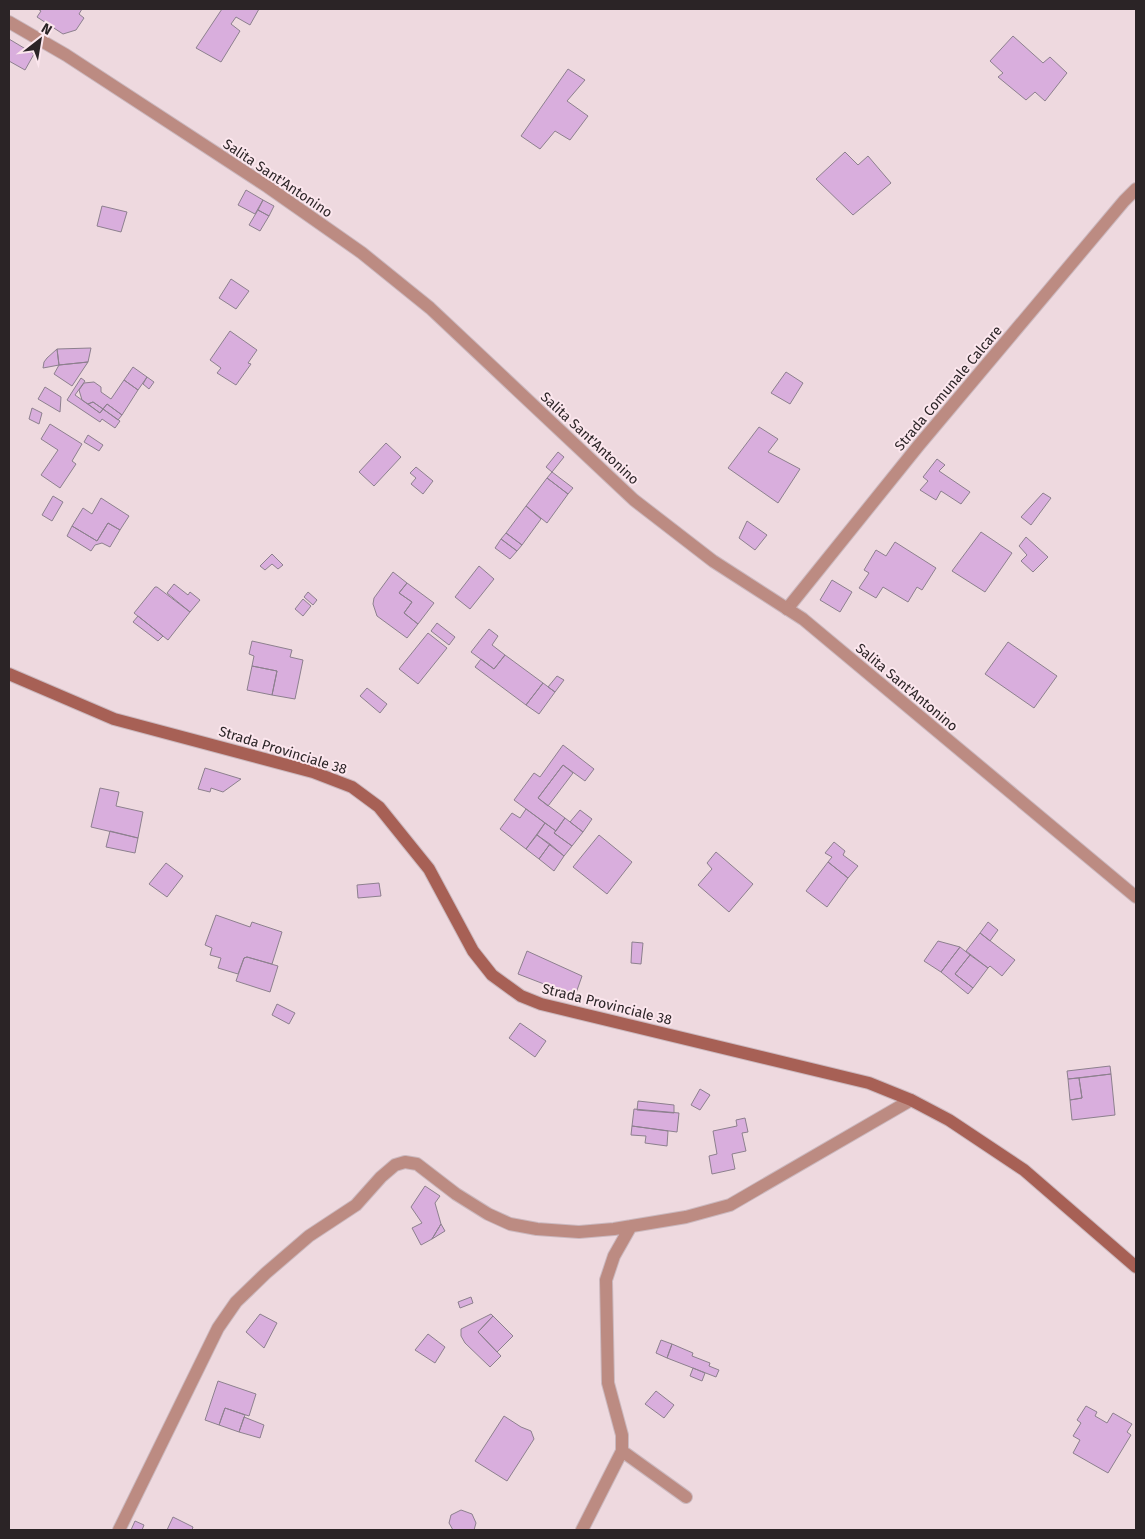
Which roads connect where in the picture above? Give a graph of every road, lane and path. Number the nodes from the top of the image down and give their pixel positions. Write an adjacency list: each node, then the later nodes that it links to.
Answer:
1 (9, 22): 3 (street, Salita Sant'Antonino)
2 (1136, 189): 3 (street, Strada Comunale Calcare)
3 (787, 609): 5 (street, Salita Sant'Antonino)
4 (9, 674): 6 (street, Strada Provinciale 38)
5 (1136, 897)
6 (911, 1100): 7 (street); 8 (street, Strada Provinciale 38)
7 (631, 1226): 9 (street); 11 (street)
8 (1136, 1267)
9 (622, 1451): 10 (street); 12 (street)
10 (686, 1497)
11 (119, 1530)
12 (582, 1530)

